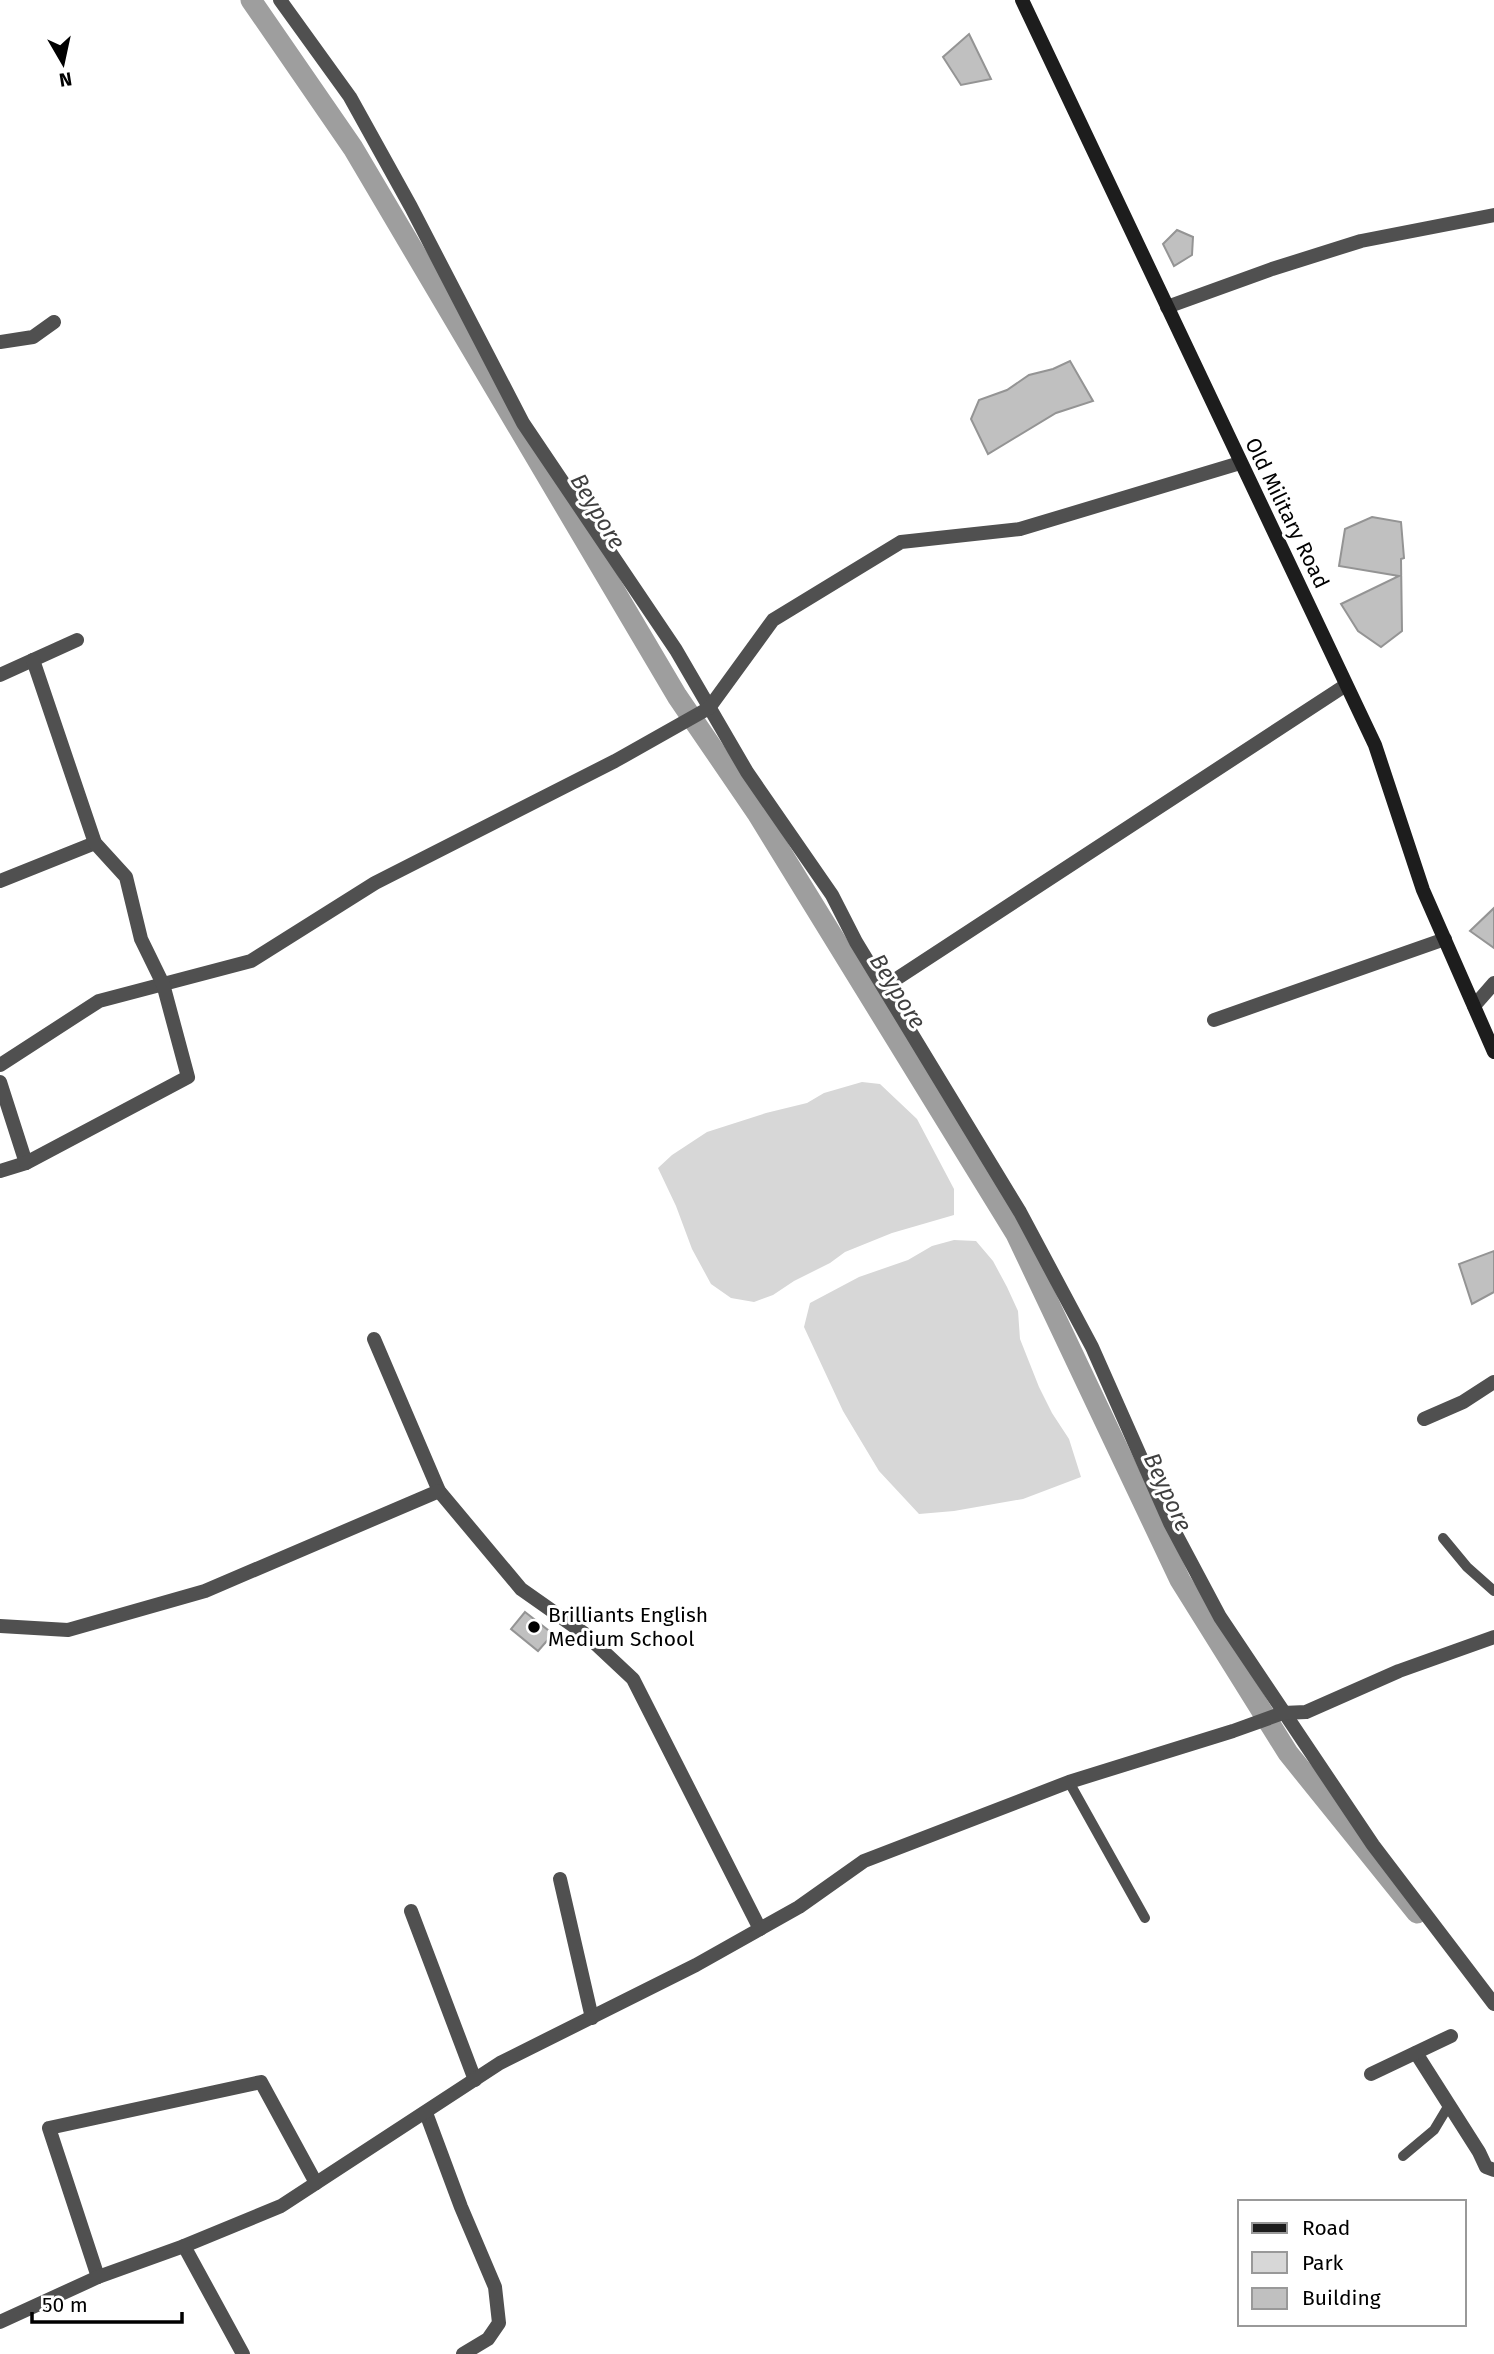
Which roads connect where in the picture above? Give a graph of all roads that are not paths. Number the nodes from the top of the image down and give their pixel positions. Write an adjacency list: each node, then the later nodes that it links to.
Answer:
1 (280, 0): 12 (street)
2 (1022, 0): 4 (main road, Old Military Road)
3 (1494, 215): 4 (street)
4 (1167, 307): 7 (main road, Old Military Road)
5 (54, 322): 6 (street)
6 (0, 342)
7 (1240, 463): 11 (main road, Old Military Road); 12 (street)
8 (77, 640): 9 (street)
9 (33, 660): 10 (street); 13 (street)
10 (0, 676)
11 (1346, 685): 15 (main road, Old Military Road); 18 (street)
12 (709, 708): 17 (street); 18 (street)
13 (95, 843): 14 (street); 17 (street)
14 (0, 881)
15 (1445, 939): 19 (main road, Old Military Road); 20 (street)
16 (1494, 983): 19 (street)
17 (163, 984): 22 (street); 24 (street)
18 (884, 987): 34 (street)
19 (1474, 1006): 21 (main road, Old Military Road)
20 (1214, 1020)
21 (1494, 1052)
22 (0, 1065)
23 (0, 1082): 24 (street)
24 (26, 1163): 25 (street)
25 (0, 1171)
26 (374, 1339): 29 (street)
27 (1494, 1382): 28 (street)
28 (1424, 1419)
29 (439, 1492): 32 (street); 39 (street)
30 (1443, 1538): 31 (lane)
31 (1494, 1591)
32 (0, 1626)
33 (1494, 1637): 34 (street)
34 (1283, 1713): 35 (street); 40 (street)
35 (1069, 1782): 38 (lane); 39 (street)
36 (560, 1879): 41 (street)
37 (411, 1912): 45 (street)
38 (1145, 1918)
39 (760, 1929): 41 (street)
40 (1494, 2004)
41 (592, 2018): 45 (street)
42 (1451, 2036): 43 (street)
43 (1416, 2053): 44 (street); 46 (street)
44 (1371, 2074)
45 (475, 2080): 47 (street)
46 (1449, 2105): 48 (lane); 49 (street)
47 (426, 2113): 50 (street); 55 (street)
48 (1403, 2156)
49 (1494, 2170)
50 (316, 2183): 51 (street); 52 (street)
51 (184, 2246): 52 (street); 54 (street)
52 (98, 2277): 53 (street)
53 (0, 2322)
54 (243, 2354)
55 (463, 2354)

